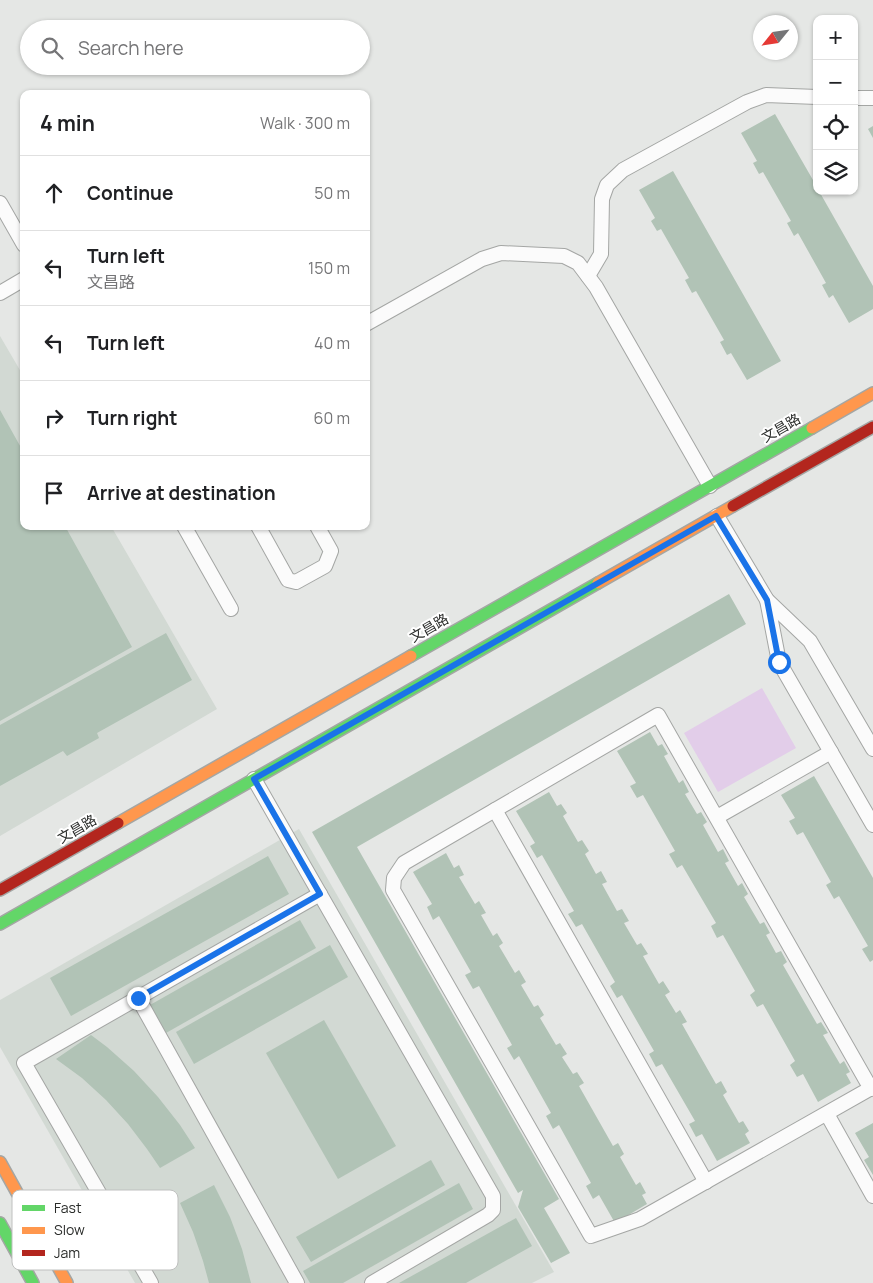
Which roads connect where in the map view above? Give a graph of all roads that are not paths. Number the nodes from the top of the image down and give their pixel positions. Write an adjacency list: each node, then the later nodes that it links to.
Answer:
1 (813, 97): 6 (lane)
2 (858, 98): 3 (lane)
3 (873, 98)
4 (0, 203): 5 (lane)
5 (20, 238)
6 (588, 276): 9 (lane); 12 (lane)
7 (20, 282): 8 (lane)
8 (0, 293)
9 (370, 322)
10 (873, 393): 12 (street, 文昌路)
11 (873, 427): 13 (street)
12 (710, 486): 25 (street, 文昌路)
13 (716, 516): 17 (lane); 21 (street)
14 (186, 530): 18 (lane)
15 (260, 530): 16 (lane)
16 (319, 530)
17 (767, 600): 19 (lane); 20 (lane)
18 (231, 609)
19 (873, 750)
20 (831, 752): 23 (lane); 24 (lane)
21 (254, 779): 26 (lane); 27 (street)
22 (495, 810): 23 (lane); 32 (lane); 32 (lane)
23 (717, 817): 29 (lane)
24 (873, 825)
25 (0, 890)
26 (320, 894): 28 (lane); 45 (lane)
27 (0, 924)
28 (138, 998): 34 (lane); 44 (lane)
29 (872, 1088): 30 (lane)
30 (827, 1114): 32 (lane); 35 (lane)
31 (0, 1162): 33 (street)
32 (706, 1182)
33 (16, 1190)
34 (97, 1190)
35 (873, 1196)
36 (0, 1223): 37 (street)
37 (12, 1245)
38 (26, 1270): 41 (street)
39 (60, 1270): 42 (street)
40 (144, 1270): 43 (lane)
41 (33, 1283)
42 (67, 1283)
43 (151, 1283)
44 (297, 1283)
45 (372, 1283)

